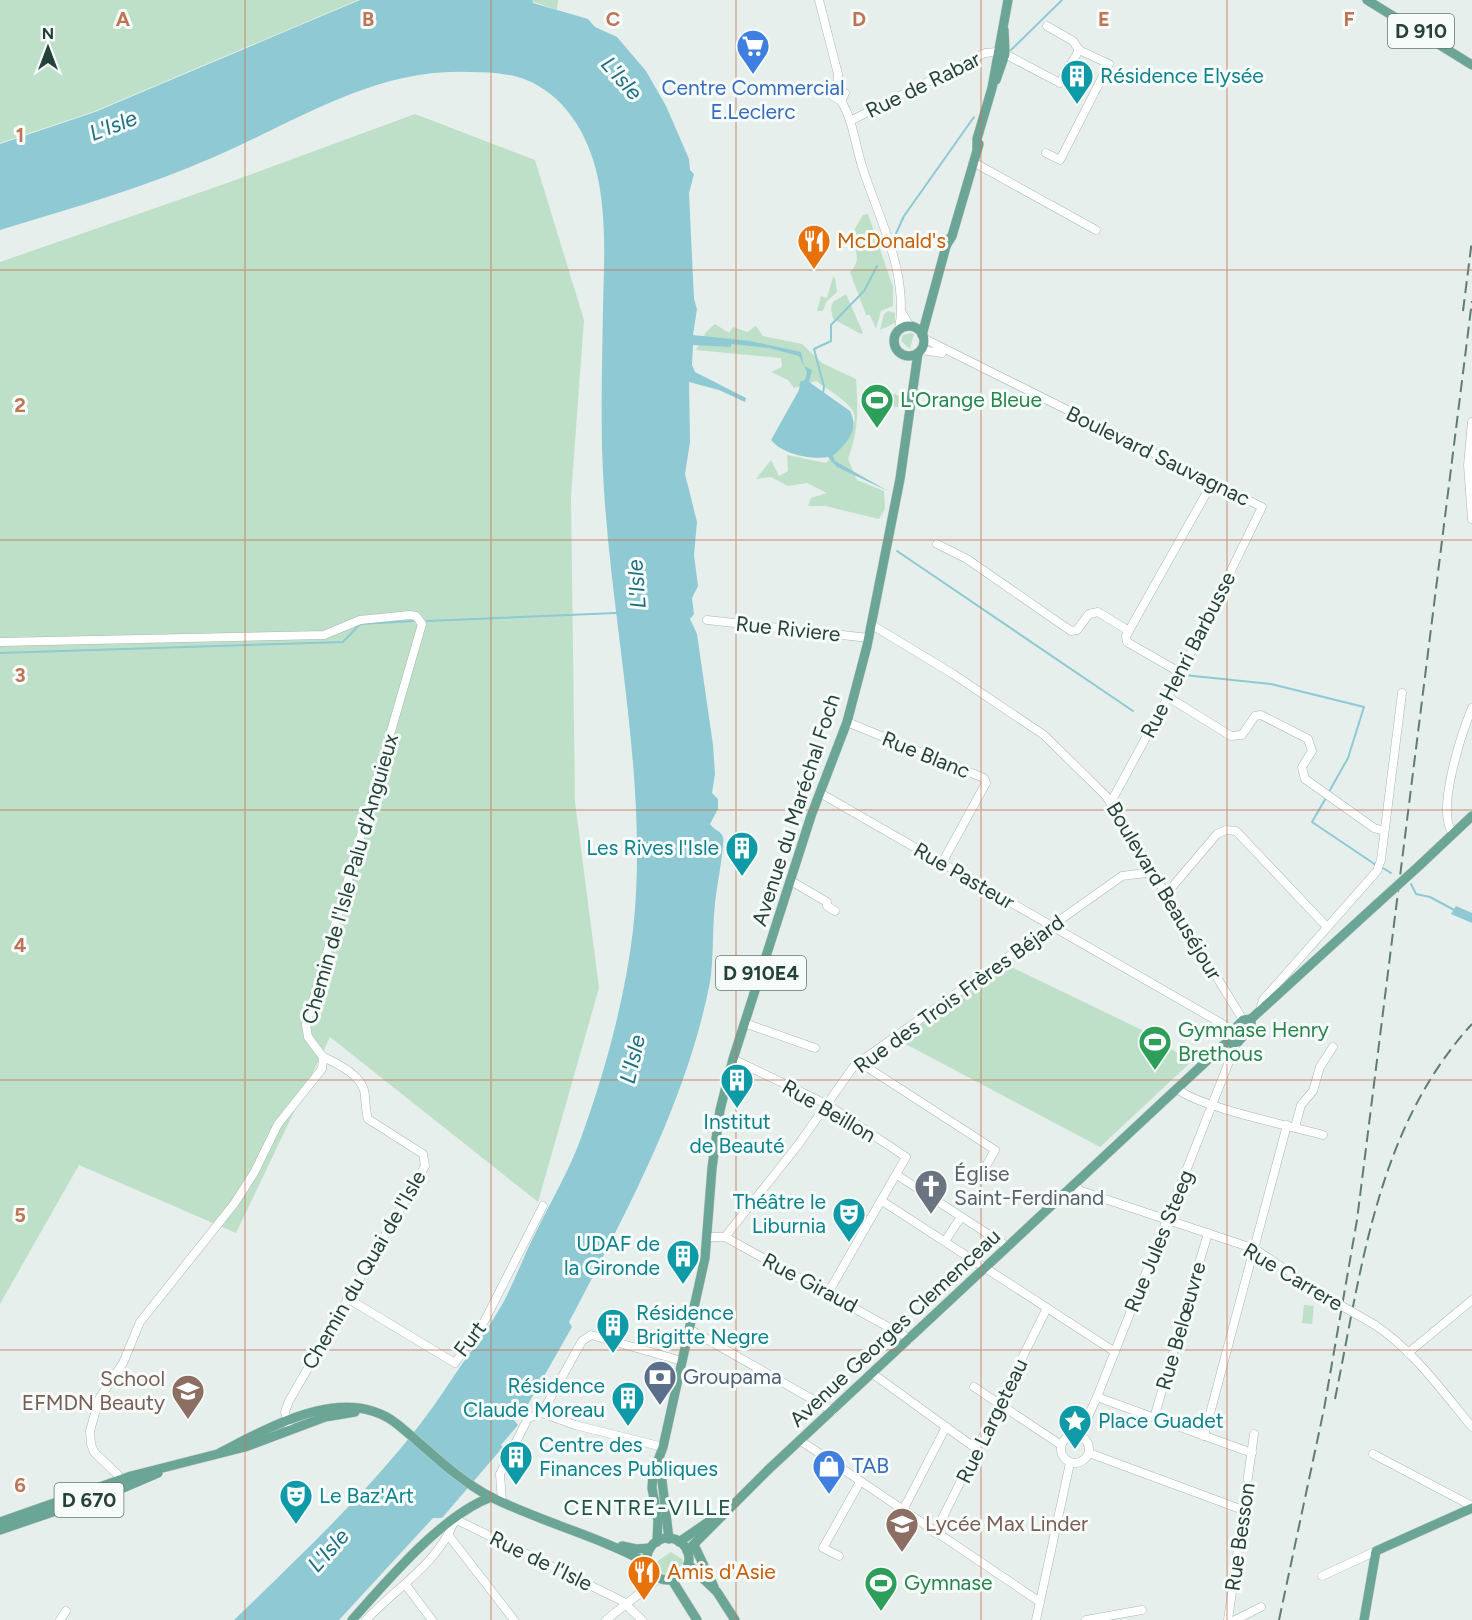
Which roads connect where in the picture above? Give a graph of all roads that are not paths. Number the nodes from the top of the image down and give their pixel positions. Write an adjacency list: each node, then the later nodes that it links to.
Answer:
1 (819, 0): 8 (street)
2 (1367, 0): 7 (main road, D 910)
3 (1007, 2): 6 (main road)
4 (1047, 26): 5 (street)
5 (1078, 50): 6 (street); 9 (street)
6 (1001, 52): 8 (street, Rue de Rabar); 10 (main road)
7 (1472, 65)
8 (850, 121): 13 (street)
9 (1046, 153)
10 (973, 162): 11 (street); 12 (main road)
11 (1096, 230)
12 (934, 290): 14 (main road); 16 (main road)
13 (902, 313): 14 (street); 15 (street)
14 (912, 327): 15 (main road); 16 (main road)
15 (899, 330): 18 (main road)
16 (923, 336): 17 (main road); 19 (street, Boulevard Sauvagnac)
17 (919, 351): 18 (main road); 19 (street, Boulevard Sauvagnac); 20 (main road, Avenue du Maréchal Foch / D 910E4)
18 (904, 355): 20 (main road, Avenue du Maréchal Foch / D 910E4)
19 (958, 357): 22 (street, Boulevard Sauvagnac)
20 (908, 419): 27 (main road, Avenue du Maréchal Foch / D 910E4)
21 (1472, 422): 24 (street)
22 (1212, 483): 23 (street, Boulevard Sauvagnac); 28 (street)
23 (1262, 507): 31 (street, Rue Henri Barbusse)
24 (1472, 519)
25 (937, 544): 28 (street)
26 (707, 620): 29 (street, Rue Riviere)
27 (872, 625): 29 (main road, Avenue du Maréchal Foch / D 910E4); 37 (street, Boulevard Beauséjour)
28 (1129, 631): 31 (street)
29 (869, 638): 35 (main road, Avenue du Maréchal Foch / D 910E4)
30 (0, 642): 55 (street, Chemin de l'Isle Palu d’Anguieux)
31 (1181, 673): 33 (street, Rue Henri Barbusse)
32 (1402, 693): 39 (street, Avenue Georges Clemenceau)
33 (1168, 697): 37 (street, Rue Henri Barbusse); 39 (street)
34 (1472, 708): 40 (street)
35 (847, 722): 36 (main road, Avenue du Maréchal Foch / D 910E4); 41 (street, Rue Blanc)
36 (820, 793): 41 (street, Rue Pasteur); 43 (main road, Avenue du Maréchal Foch / D 910E4)
37 (1111, 802): 42 (street, Boulevard Beauséjour)
38 (1472, 816): 40 (main road, Avenue Georges Clemenceau)
39 (1384, 831): 47 (street, Avenue Georges Clemenceau)
40 (1453, 833): 48 (main road, Avenue Georges Clemenceau, bridge)
41 (942, 863): 46 (street, Rue Pasteur)
42 (1153, 869): 44 (street, Boulevard Beauséjour); 46 (street, Rue des Trois Frères Béjard)
43 (791, 880): 45 (street); 50 (main road, Avenue du Maréchal Foch / D 910E4)
44 (1167, 893): 47 (street); 49 (street, Boulevard Beauséjour)
45 (835, 911)
46 (1053, 926): 51 (street, Rue Pasteur); 57 (street, Rue des Trois Frères Béjard)
47 (1327, 927): 48 (street, Avenue Georges Clemenceau)
48 (1260, 1011): 49 (main road, Avenue Georges Clemenceau)
49 (1247, 1020): 51 (main road, Avenue Georges Clemenceau); 52 (main road, Avenue Georges Clemenceau)
50 (744, 1023): 54 (street); 56 (main road, Avenue du Maréchal Foch / D 910E4)
51 (1233, 1030): 52 (main road, Avenue Georges Clemenceau)
52 (1232, 1043): 58 (main road, Avenue Georges Clemenceau); 60 (street, Rue Jules Steeg)
53 (1333, 1047): 61 (street)
54 (815, 1048)
55 (323, 1057): 78 (street, Chemin du Quai de l'Isle); 109 (street, Chemin de l'Isle Palu d’Anguieux)
56 (733, 1059): 59 (street, Rue Beillon); 71 (main road, Avenue du Maréchal Foch / D 910E4)
57 (859, 1062): 59 (street, Rue des Trois Frères Béjard); 63 (street)
58 (1178, 1089): 60 (street); 65 (main road, Avenue Georges Clemenceau)
59 (828, 1105): 64 (street, Rue Beillon); 72 (street, Rue des Trois Frères Béjard)
60 (1213, 1105): 61 (street); 69 (street, Rue Jules Steeg)
61 (1291, 1126): 62 (street); 75 (street)
62 (1323, 1135)
63 (984, 1170)
64 (897, 1175): 66 (street); 68 (street)
65 (1074, 1185): 69 (street, Rue Carrere); 74 (main road, Avenue Georges Clemenceau)
66 (882, 1201): 73 (street); 77 (street)
67 (543, 1206): 78 (street, Furt)
68 (961, 1217): 73 (street); 74 (street)
69 (1168, 1220): 70 (street, Rue Carrere); 83 (street, Rue Jules Steeg)
70 (1208, 1233): 75 (street, Rue Carrere); 92 (street, Rue Belœuvre)
71 (707, 1237): 72 (street, Rue Giraud); 81 (main road, Avenue du Maréchal Foch / D 910E4)
72 (725, 1237): 77 (street, Rue Giraud)
73 (945, 1241): 76 (street)
74 (1008, 1247): 76 (main road, Avenue Georges Clemenceau)
75 (1255, 1250): 84 (street, Rue Carrere, bridge); 98 (street)
76 (986, 1268): 80 (street); 82 (main road, Avenue Georges Clemenceau)
77 (828, 1293): 82 (street, Rue Giraud)
78 (347, 1298): 93 (street, Chemin du Quai de l'Isle)
79 (1472, 1300): 84 (street)
80 (1047, 1308): 83 (street); 89 (street, Rue Largeteau)
81 (689, 1329): 85 (main road, Avenue du Maréchal Foch / D 910E4); 90 (street)
82 (910, 1339): 86 (main road, Avenue Georges Clemenceau)
83 (1115, 1352): 88 (street, Rue Jules Steeg)
84 (1408, 1353): 95 (street, Rue Carrere)
85 (682, 1361): 91 (street); 102 (main road, Avenue du Maréchal Foch / D 910E4)
86 (873, 1374): 90 (main road, Avenue Georges Clemenceau); 94 (street)
87 (974, 1387): 89 (street)
88 (1097, 1398): 92 (street, Rue Besson); 97 (street, Rue Jules Steeg)
89 (1000, 1404): 100 (street); 101 (street, Rue Largeteau)
90 (833, 1411): 99 (main road, Avenue Georges Clemenceau)
91 (542, 1413): 102 (street); 112 (street)
92 (1154, 1418): 98 (street, Rue Besson)
93 (289, 1426): 109 (main road, D 670); 110 (main road, D 670)
94 (946, 1427): 101 (street); 116 (street)
95 (1472, 1427)
96 (1254, 1434): 103 (street, Rue Besson)
97 (1075, 1435): 100 (street); 104 (street)
98 (1204, 1436): 103 (street, Rue Besson)
99 (801, 1441): 107 (main road, Avenue Georges Clemenceau); 108 (street)
100 (1061, 1445): 106 (street)
101 (978, 1450): 120 (street, Rue Largeteau)
102 (662, 1451): 123 (main road, Avenue du Maréchal Foch / D 910E4); 125 (main road, Avenue du Maréchal Foch / D 910E4)
103 (1252, 1453): 115 (street, Rue Besson)
104 (1089, 1454): 106 (street); 115 (street)
105 (1373, 1454): 114 (street)
106 (1070, 1463): 136 (street)
107 (770, 1470): 124 (main road, Avenue Georges Clemenceau); 126 (main road, Avenue Georges Clemenceau)
108 (860, 1482): 116 (street); 128 (street)
109 (122, 1484): 118 (main road, D 670); 119 (main road, D 670)
110 (476, 1488): 111 (main road, D 670); 113 (main road)
111 (491, 1497): 112 (main road, D 670); 113 (main road)
112 (502, 1501): 122 (main road, D 670)
113 (476, 1502): 117 (main road)
114 (1472, 1507): 127 (main road)
115 (1243, 1510): 152 (street, Rue Besson)
116 (902, 1512): 120 (street)
117 (456, 1519): 121 (street); 137 (street, Rue de l'Isle); 142 (main road)
118 (0, 1521)
119 (0, 1530)
120 (935, 1533): 136 (street)
121 (449, 1536): 134 (street); 145 (street)
122 (588, 1537): 125 (main road, D 670); 129 (main road, D 670)
123 (669, 1539): 124 (main road); 125 (main road)
124 (680, 1542): 126 (main road)
125 (654, 1545): 129 (main road)
126 (690, 1548): 130 (main road); 135 (main road)
127 (1376, 1551): 131 (street); 154 (main road)
128 (838, 1556)
129 (647, 1563): 132 (main road)
130 (688, 1564): 133 (main road); 135 (main road)
131 (1322, 1576)
132 (659, 1578): 133 (main road); 137 (street)
133 (672, 1580): 148 (main road)
134 (405, 1584): 143 (street); 144 (street)
135 (717, 1592): 149 (main road)
136 (1040, 1602): 150 (street)
137 (626, 1604): 146 (street); 147 (street, Rue de l'Isle)
138 (1261, 1607): 153 (street)
139 (1142, 1610): 151 (street)
140 (66, 1611): 141 (street)
141 (60, 1620)
142 (352, 1620)
143 (366, 1620)
144 (432, 1620)
145 (514, 1620)
146 (606, 1620)
147 (642, 1620)
148 (697, 1620)
149 (735, 1620)
150 (1036, 1620)
151 (1086, 1620)
152 (1228, 1620)
153 (1235, 1620)
154 (1364, 1620)

